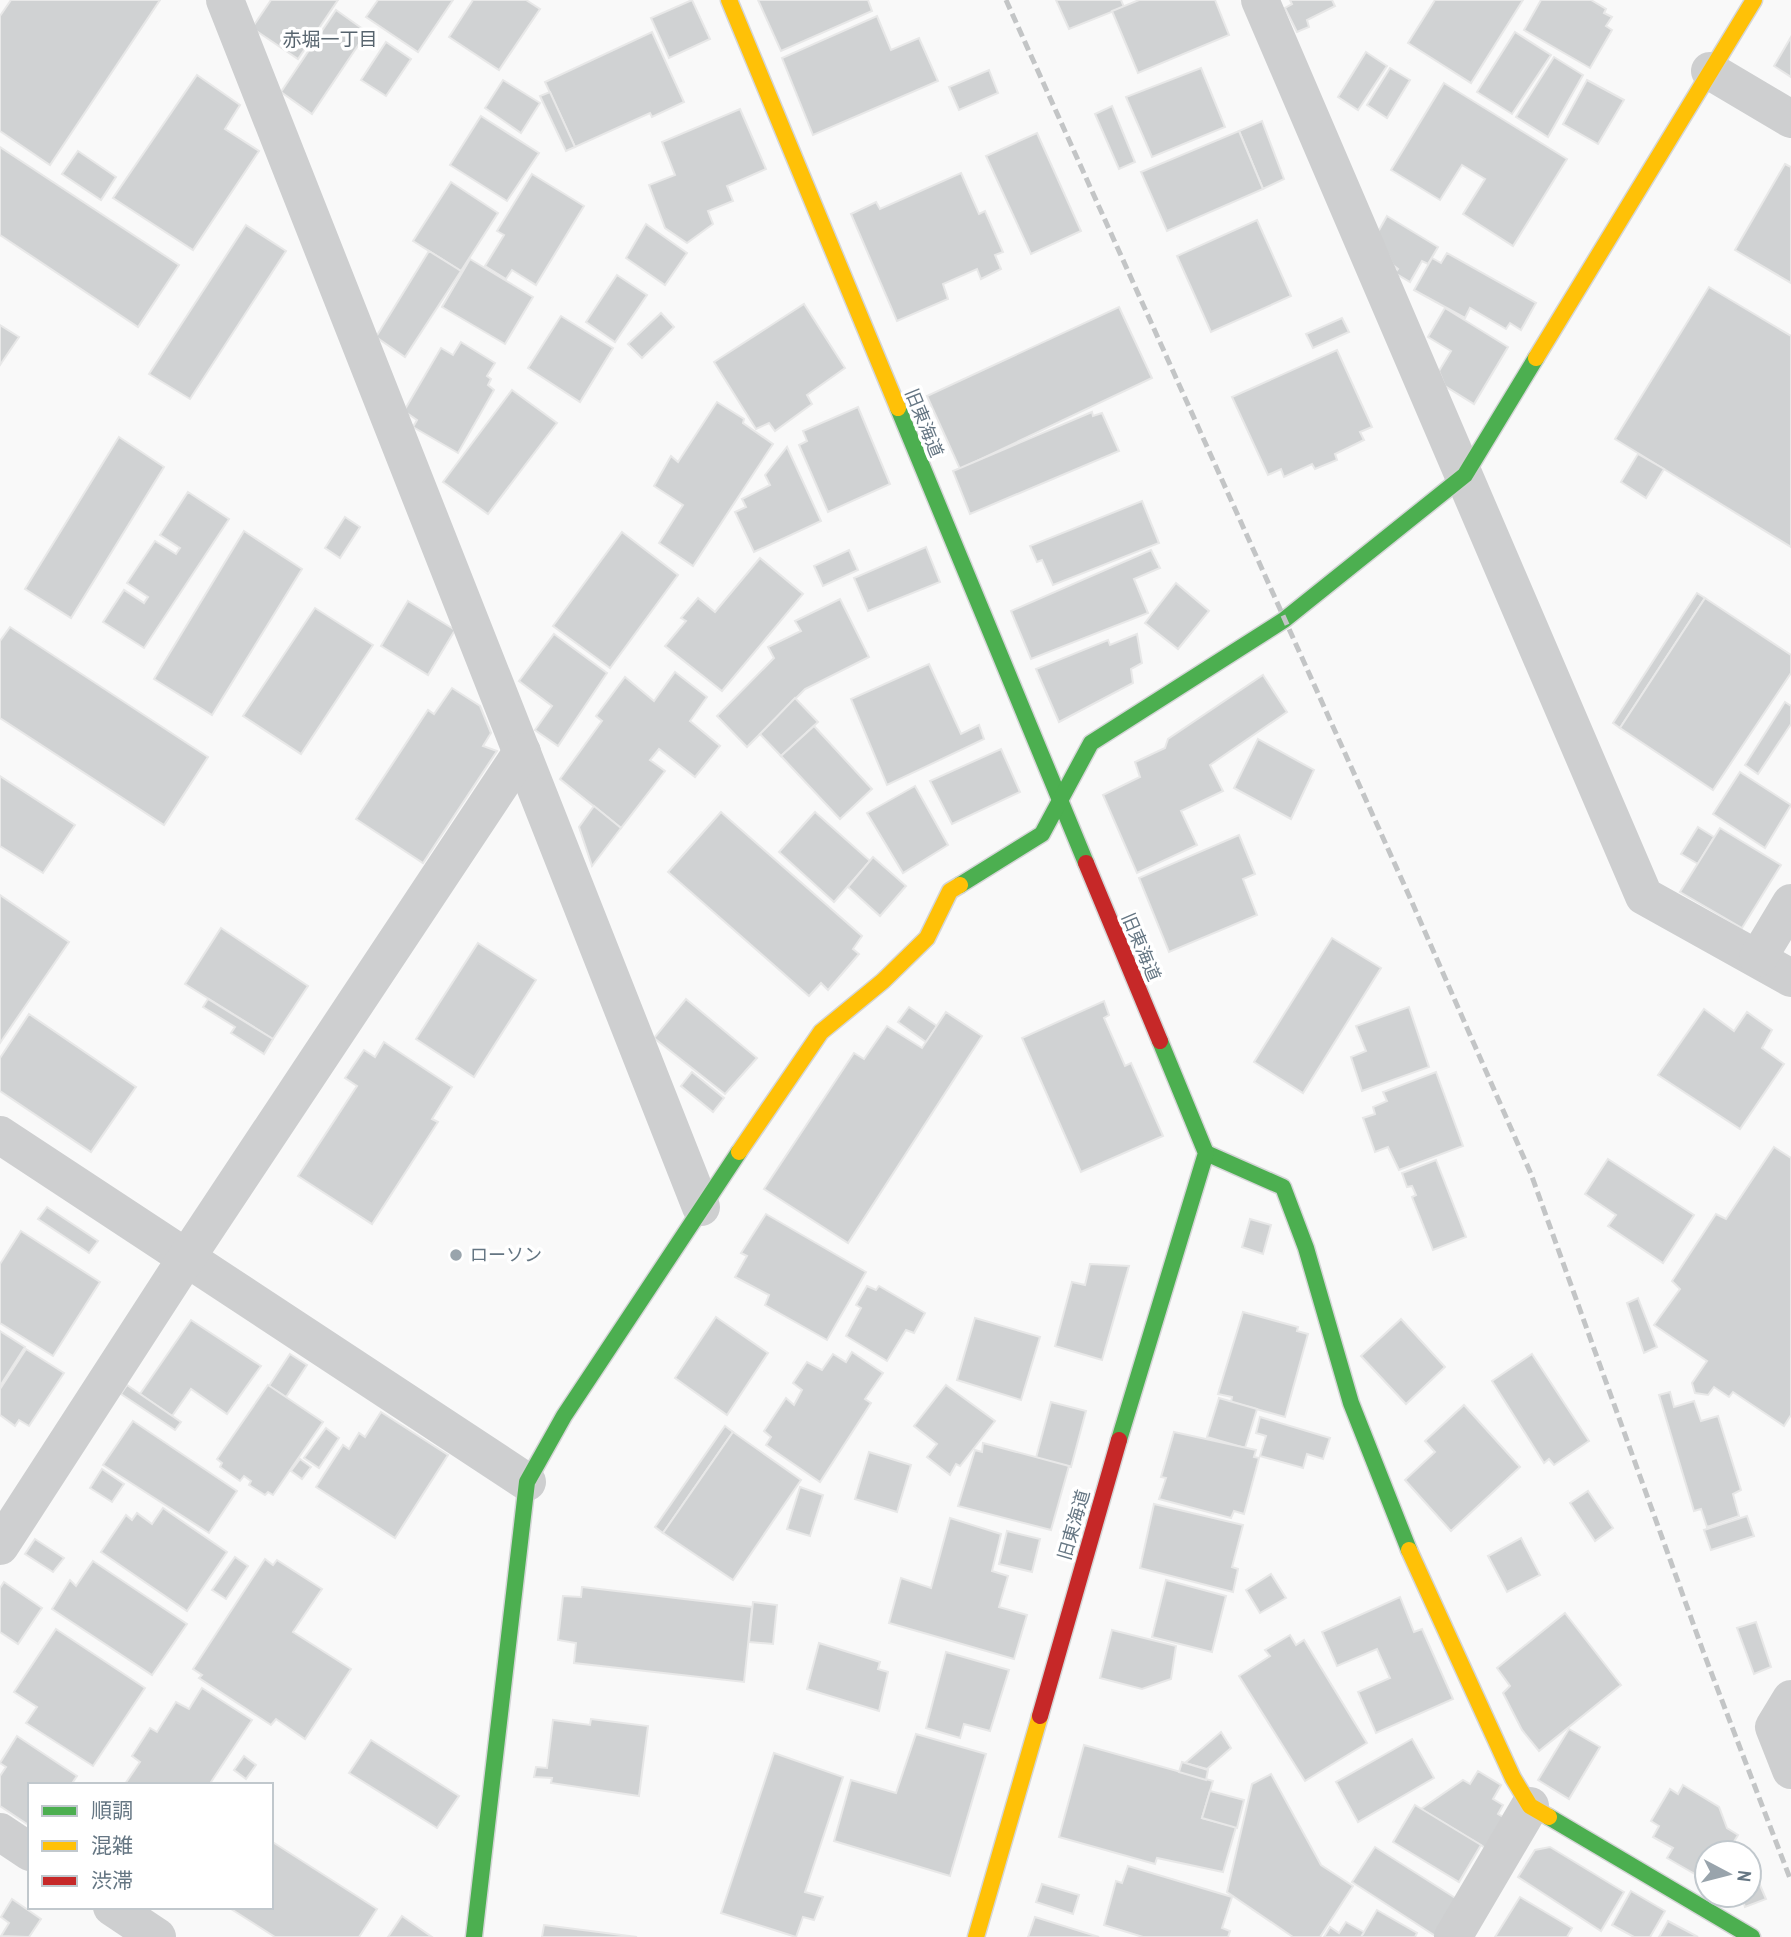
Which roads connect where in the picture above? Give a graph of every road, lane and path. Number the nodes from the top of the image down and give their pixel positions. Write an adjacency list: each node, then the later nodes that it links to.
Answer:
1 (225, 0): 8 (street)
2 (729, 0): 9 (street, 旧東海道)
3 (1260, 0): 7 (street)
4 (1754, 0): 5 (street)
5 (1710, 71): 6 (street); 7 (street)
6 (1791, 119)
7 (1465, 475): 9 (street); 11 (street)
8 (522, 752): 15 (street); 16 (street)
9 (1058, 799): 14 (street, 旧東海道); 15 (street)
10 (1791, 903): 11 (street)
11 (1758, 958): 12 (street)
12 (1791, 978)
13 (0, 1135): 16 (street)
14 (1206, 1153): 21 (street); 27 (street, 旧東海道)
15 (701, 1207): 17 (street)
16 (187, 1257): 17 (street); 18 (street)
17 (527, 1482): 26 (street)
18 (0, 1546)
19 (1791, 1699): 20 (street)
20 (1791, 1770)
21 (1530, 1806): 28 (street); 29 (street)
22 (0, 1832): 23 (street)
23 (28, 1851)
24 (115, 1909): 25 (street)
25 (157, 1937)
26 (474, 1937)
27 (976, 1937)
28 (1453, 1937)
29 (1752, 1937)

